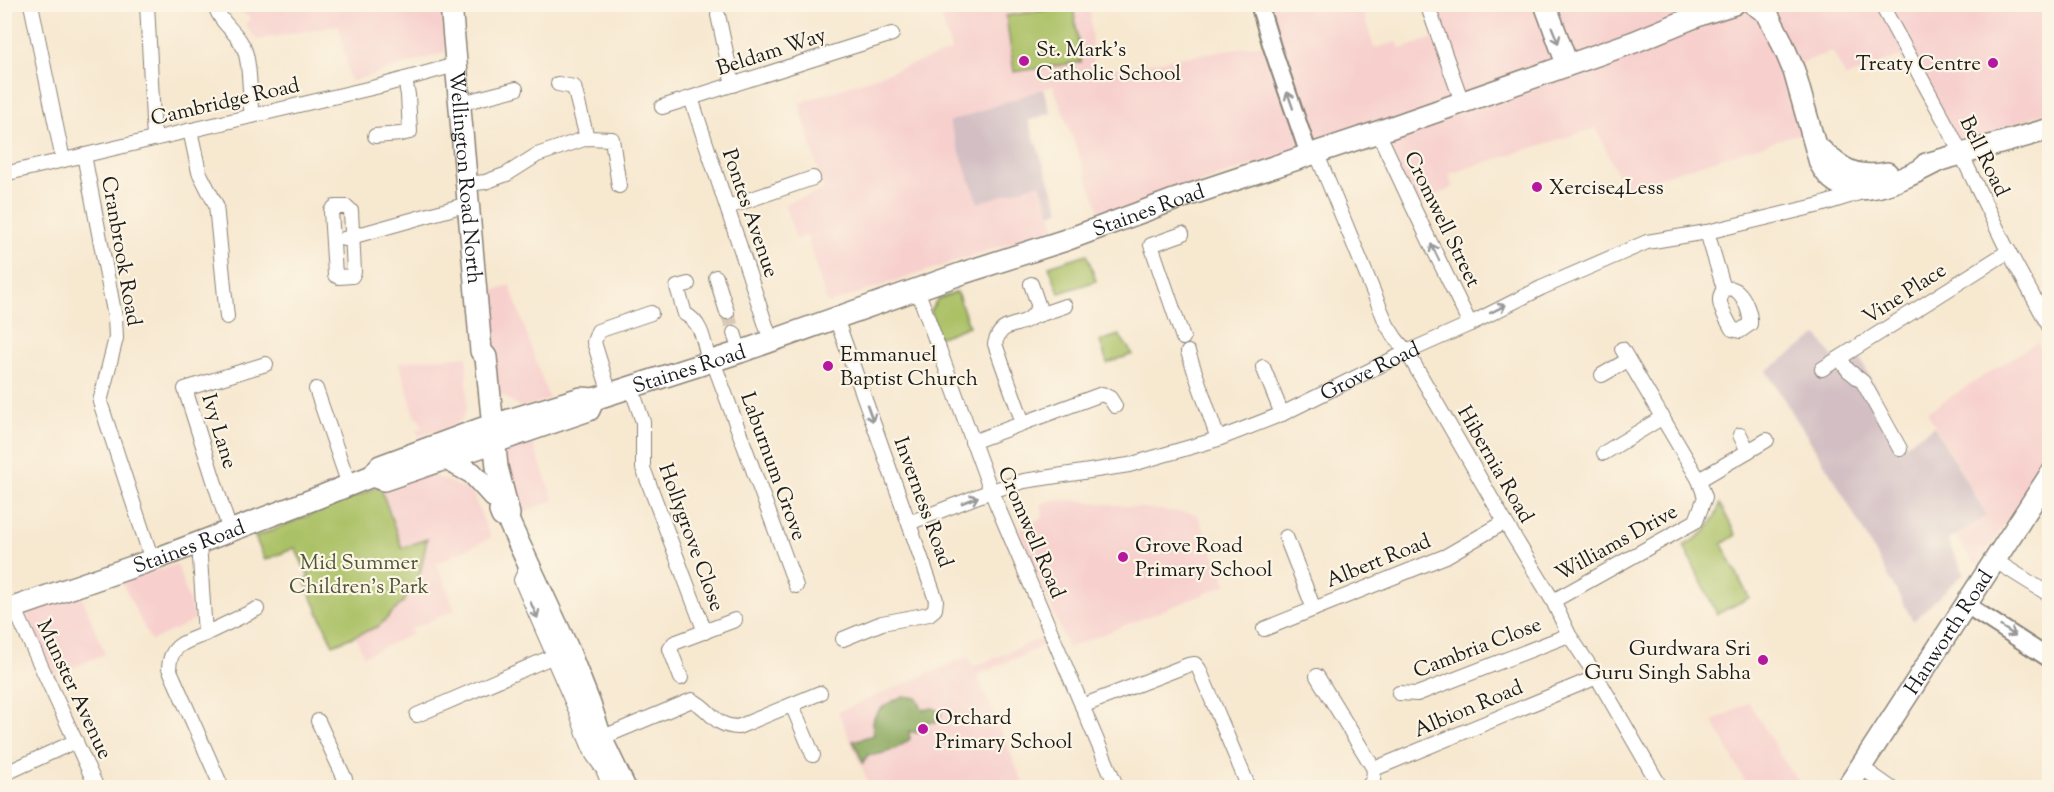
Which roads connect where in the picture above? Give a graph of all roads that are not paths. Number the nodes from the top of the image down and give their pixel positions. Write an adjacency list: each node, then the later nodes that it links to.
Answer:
1 (31, 4): 37 (street)
2 (147, 4): 32 (street)
3 (215, 4): 26 (street)
4 (451, 4): 16 (main road, Wellington Road North)
5 (1259, 4): 34 (street, one-way to 5)
6 (1426, 4): 23 (street)
7 (1545, 4): 15 (main road, one-way to 15)
8 (1734, 4): 11 (main road, Staines Road)
9 (1754, 4): 17 (main road)
10 (1780, 4): 17 (main road)
11 (1710, 9): 15 (main road, Staines Road)
12 (717, 10): 20 (street)
13 (1884, 10): 35 (street, Bell Road)
14 (892, 34): 20 (street, Beldam Way)
15 (1568, 64): 23 (main road, Staines Road)
16 (455, 65): 18 (street, Cambridge Road); 24 (main road, Wellington Road North)
17 (1794, 71): 33 (main road)
18 (405, 79): 26 (street, Cambridge Road); 30 (street)
19 (558, 84): 31 (street)
20 (733, 85): 22 (street, Beldam Way)
21 (516, 89): 24 (street)
22 (691, 98): 25 (street, Beldam Way); 46 (street, Pontes Avenue)
23 (1462, 102): 29 (main road, Staines Road)
24 (458, 104): 44 (main road, Wellington Road North)
25 (662, 107)
26 (252, 116): 28 (street, Cambridge Road)
27 (2049, 129): 35 (main road)
28 (190, 130): 32 (street, Cambridge Road); 60 (street)
29 (1378, 132): 34 (main road, Staines Road); 63 (street, Cromwell Street, one-way to 29)
30 (375, 136)
31 (587, 138): 42 (street); 44 (street)
32 (154, 139): 36 (street, Cambridge Road)
33 (1815, 143): 38 (main road); 41 (main road)
34 (1313, 154): 55 (main road, Staines Road); 69 (street, Hibernia Road)
35 (1961, 154): 38 (main road); 51 (street, Bell Road)
36 (84, 155): 37 (street, Cambridge Road); 106 (street, Cranbrook Road)
37 (63, 160): 39 (street, Cambridge Road)
38 (1938, 161): 43 (main road)
39 (4, 174)
40 (813, 178): 46 (street)
41 (1839, 185): 43 (main road); 45 (street)
42 (619, 186)
43 (1881, 186): 45 (street, Grove Road)
44 (468, 194): 49 (street); 67 (main road, Wellington Road North)
45 (1824, 204): 47 (street, Grove Road)
46 (728, 207): 66 (street, Pontes Avenue)
47 (1707, 232): 56 (street); 63 (street, Grove Road, one-way to 47)
48 (1182, 234): 65 (street)
49 (352, 236): 50 (street); 50 (street); 50 (street)
50 (333, 242)
51 (2008, 251): 64 (street, Bell Road); 70 (street, Vine Place)
52 (716, 277): 58 (street)
53 (688, 284): 71 (street, Laburnum Grove)
54 (1031, 284): 62 (street)
55 (918, 289): 61 (main road, Staines Road); 89 (street, Cromwell Road)
56 (1724, 289)
57 (1065, 306): 62 (street)
58 (727, 312)
59 (651, 313): 79 (street)
60 (227, 317)
61 (836, 318): 66 (main road, Staines Road); 102 (street, Inverness Road, one-way to 102)
62 (1030, 318): 84 (street)
63 (1470, 324): 69 (street, Grove Road)
64 (2049, 328)
65 (1183, 338)
66 (771, 340): 71 (main road, Staines Road)
67 (481, 351): 78 (main road, Wellington Road North); 86 (main road, Wellington Road North)
68 (1188, 352): 87 (street)
69 (1407, 352): 81 (street, Grove Road); 101 (street, Hibernia Road)
70 (1840, 358): 74 (street, Vine Place); 90 (street)
71 (711, 362): 76 (main road, Staines Road); 108 (street, Laburnum Grove)
72 (267, 364): 103 (street, Ivy Lane)
73 (1263, 367): 81 (street)
74 (1822, 369)
75 (1602, 375): 83 (street, Williams Drive)
76 (631, 387): 79 (main road, Staines Road); 117 (street, Hollygrove Close)
77 (316, 389): 97 (street)
78 (489, 392): 82 (main road); 86 (main road, Wellington Road North)
79 (598, 400): 82 (main road, Staines Road); 86 (main road)
80 (1115, 406): 84 (street)
81 (1282, 414): 87 (street, Grove Road)
82 (519, 416): 86 (main road, Staines Road)
83 (1663, 417): 92 (street); 96 (street, Williams Drive)
84 (1023, 423): 89 (street)
85 (1740, 435): 91 (street)
86 (487, 437): 93 (main road, Staines Road); 94 (main road, Staines Road); 99 (main road); 100 (main road, Wellington Road North)
87 (1218, 440): 98 (street, Grove Road)
88 (1767, 440): 91 (street)
89 (972, 442): 98 (street, Cromwell Road)
90 (1900, 449)
91 (1748, 451): 96 (street)
92 (1604, 453)
93 (448, 460): 94 (main road, Staines Road); 99 (main road)
94 (374, 473): 97 (main road, Staines Road)
95 (2049, 475): 107 (main road, Hanworth Road)
96 (1699, 480): 110 (street, Williams Drive)
97 (349, 485): 103 (main road, Staines Road)
98 (991, 491): 102 (street, Grove Road, one-way to 98); 129 (street, Cromwell Road)
99 (494, 497): 100 (main road)
100 (508, 519): 121 (main road)
101 (1505, 522): 110 (street, Hibernia Road); 114 (street, Albert Road)
102 (909, 524): 120 (street, Inverness Road)
103 (230, 531): 105 (main road, Staines Road)
104 (1287, 537): 114 (street)
105 (199, 543): 106 (main road, Staines Road); 118 (street)
106 (152, 560): 112 (main road, Staines Road)
107 (1994, 560): 109 (street); 111 (main road, Hanworth Road)
108 (796, 586)
109 (2049, 595)
110 (1553, 601): 119 (street, Hibernia Road)
111 (1965, 604): 122 (street, one-way to 122); 135 (main road, Hanworth Road)
112 (9, 609): 133 (street, Munster Avenue)
113 (257, 609): 118 (street)
114 (1314, 609): 116 (street, Albert Road)
115 (735, 620): 117 (street, Hollygrove Close)
116 (1264, 629)
117 (705, 632): 125 (street, Hollygrove Close)
118 (205, 634): 140 (street)
119 (1569, 635): 124 (street, Hibernia Road); 127 (street, Cambria Close)
120 (843, 639)
121 (561, 653): 130 (street); 132 (main road); 138 (street)
122 (2049, 659)
123 (1317, 676): 136 (street)
124 (1597, 677): 136 (street, Albion Road); 145 (street, Hibernia Road)
125 (681, 678)
126 (820, 693): 128 (street)
127 (1399, 693)
128 (792, 705): 132 (street); 134 (street)
129 (1082, 706): 142 (street, Cromwell Road); 143 (street)
130 (417, 715)
131 (318, 721): 141 (street)
132 (601, 738): 138 (main road)
133 (76, 741): 137 (street); 139 (street, Munster Avenue)
134 (813, 755)
135 (1861, 767): 146 (main road, Hanworth Road); 147 (street)
136 (1374, 770): 144 (street)
137 (4, 774)
138 (617, 785)
139 (97, 788)
140 (222, 788)
141 (338, 788)
142 (1117, 788)
143 (1249, 788)
144 (1366, 788)
145 (1661, 788)
146 (1848, 788)
147 (1892, 788)

